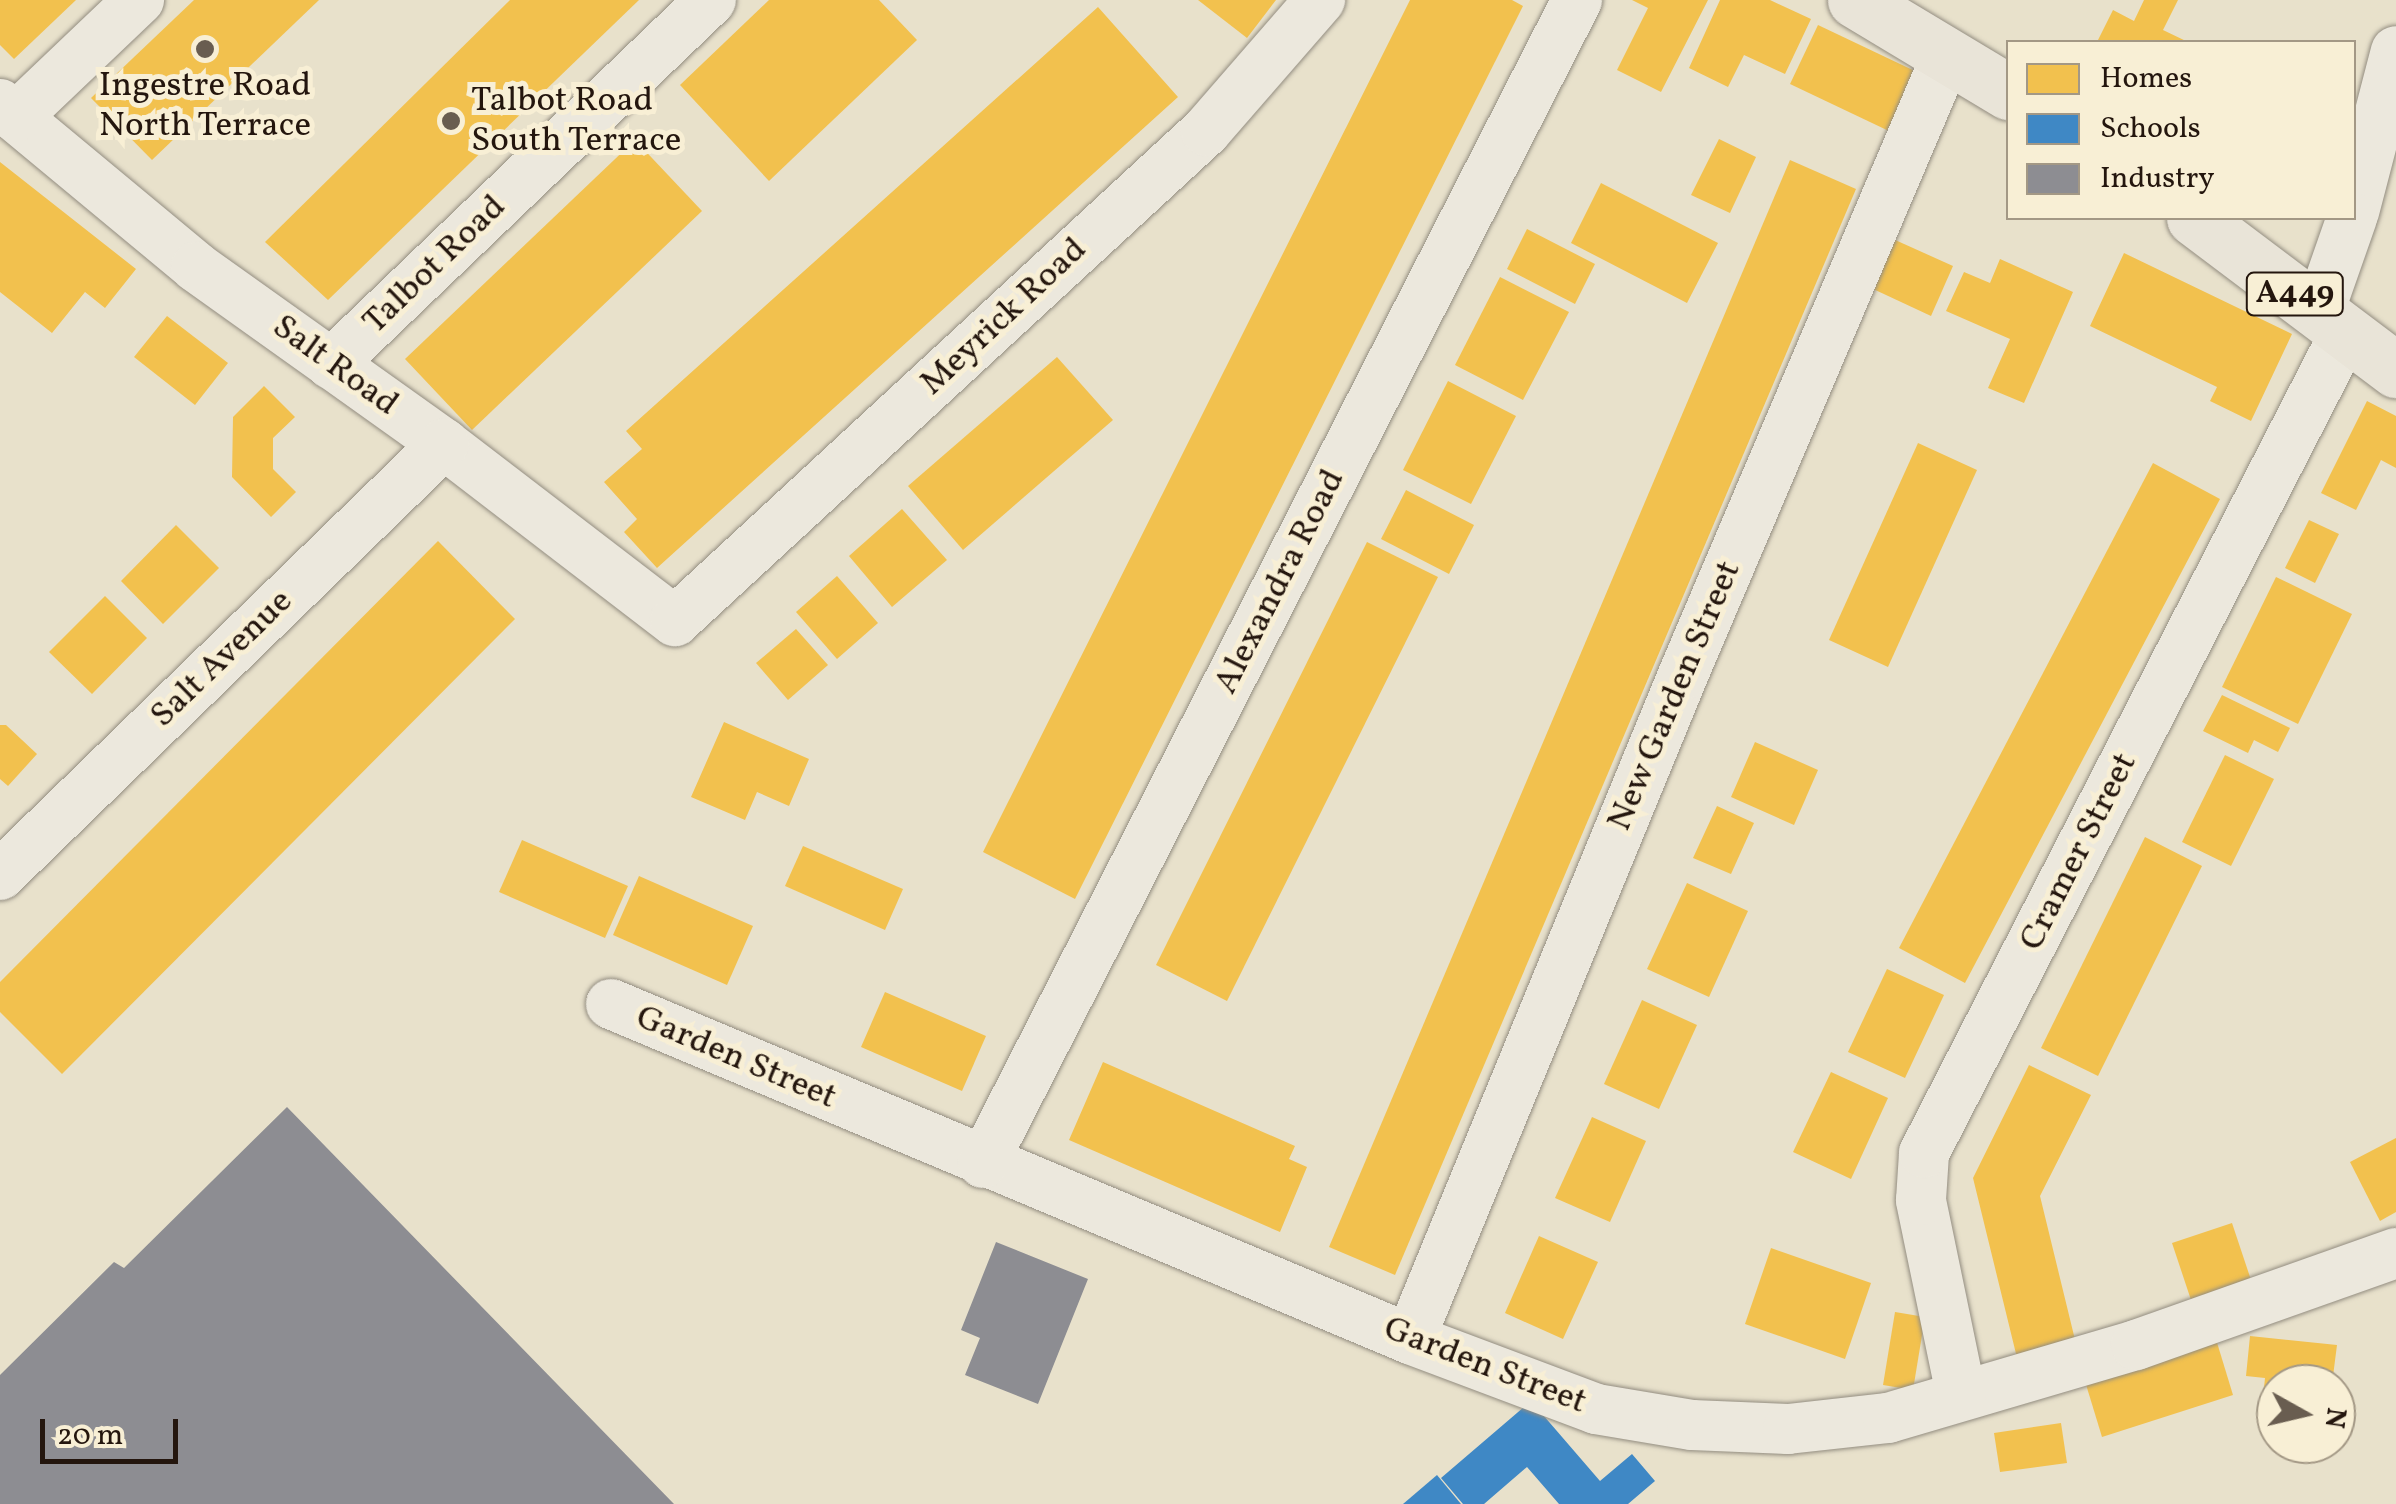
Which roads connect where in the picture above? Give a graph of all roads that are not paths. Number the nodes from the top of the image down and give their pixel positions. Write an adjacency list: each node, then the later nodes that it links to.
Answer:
1 (139, 0): 9 (street)
2 (711, 0): 14 (street, Talbot Road)
3 (1320, 0): 17 (street, Meyrick Road)
4 (1577, 0): 20 (street, Alexandra Road)
5 (1855, 0): 7 (highway)
6 (2396, 51): 10 (street, Cramer Street)
7 (1947, 55): 8 (highway); 22 (street, New Garden Street)
8 (2006, 91)
9 (8, 111): 14 (street, Salt Road)
10 (2356, 204)
11 (2197, 220): 13 (highway, A449)
12 (2352, 220): 13 (street, Cramer Street)
13 (2332, 322): 15 (highway, A449); 23 (street, Cramer Street)
14 (332, 364): 16 (street, Salt Road)
15 (2396, 370)
16 (444, 444): 17 (street, Salt Road); 18 (street, Salt Avenue)
17 (675, 620)
18 (0, 874)
19 (610, 1004): 20 (street, Garden Street)
20 (983, 1163): 22 (street, Garden Street)
21 (2396, 1254): 23 (street, Garden Street)
22 (1410, 1339): 23 (street, Garden Street)
23 (1961, 1394)

